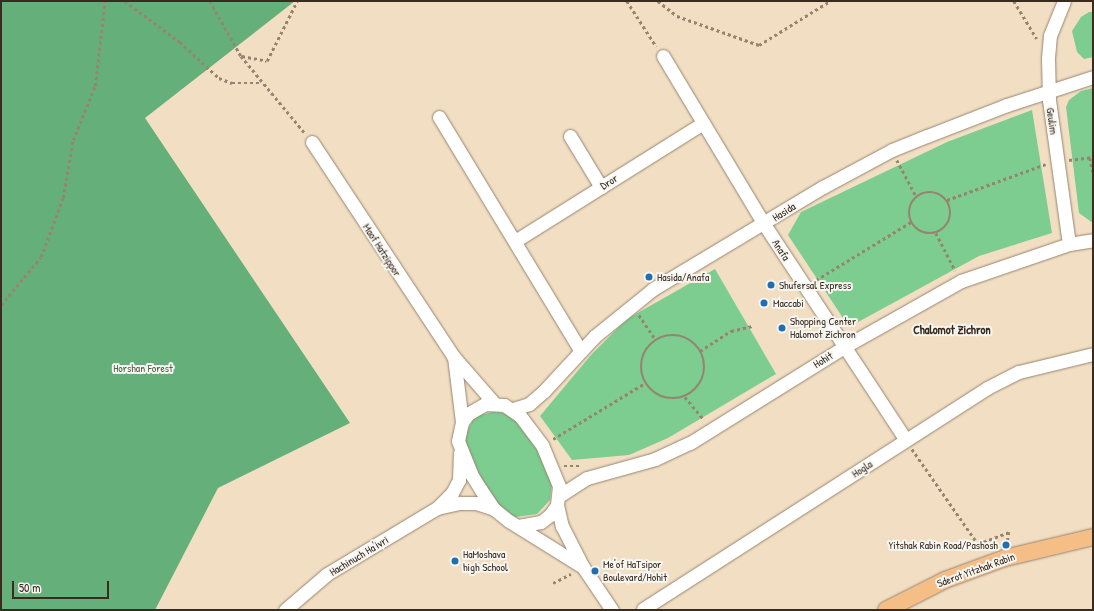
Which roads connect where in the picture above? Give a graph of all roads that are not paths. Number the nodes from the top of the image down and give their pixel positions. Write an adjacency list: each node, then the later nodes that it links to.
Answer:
1 (1064, 1): 4 (street, Geulim)
2 (663, 56): 6 (street, Anafa)
3 (1093, 77): 4 (street, Hasida)
4 (1049, 90): 10 (street, Hasida); 13 (street, Geulim)
5 (439, 117): 12 (street)
6 (703, 123): 9 (street, Dror); 10 (street, Anafa)
7 (570, 136): 9 (street)
8 (312, 142): 17 (street, Maof Hatzippor)
9 (601, 187): 12 (street, Dror)
10 (764, 224): 14 (street, Anafa); 15 (street, Hasida)
11 (1093, 240): 13 (street, Hohit)
12 (515, 241): 15 (street)
13 (1069, 244): 14 (street, Hohit)
14 (844, 347): 21 (street, Anafa); 23 (street, Hohit)
15 (580, 350): 19 (street, Hasida)
16 (1093, 354): 21 (street, Hogla)
17 (453, 356): 18 (street, Maof Hatzippor); 20 (street, Maof Hatzippor)
18 (494, 403): 19 (street); 20 (street)
19 (513, 409): 23 (street)
20 (462, 422): 22 (street)
21 (906, 440): 31 (street, Hogla)
22 (460, 450): 24 (street, Hachinuch Ha'ivri); 25 (street)
23 (558, 500): 26 (street); 28 (street)
24 (436, 508): 25 (street, Hachinuch Ha'ivri); 29 (street, Hachinuch Ha'ivri)
25 (494, 509): 26 (street)
26 (518, 526): 28 (street)
27 (1093, 537): 32 (main road, Sderot Yitzhak Rabin)
28 (584, 567): 30 (street)
29 (286, 610)
30 (612, 610)
31 (643, 610)
32 (886, 610)

